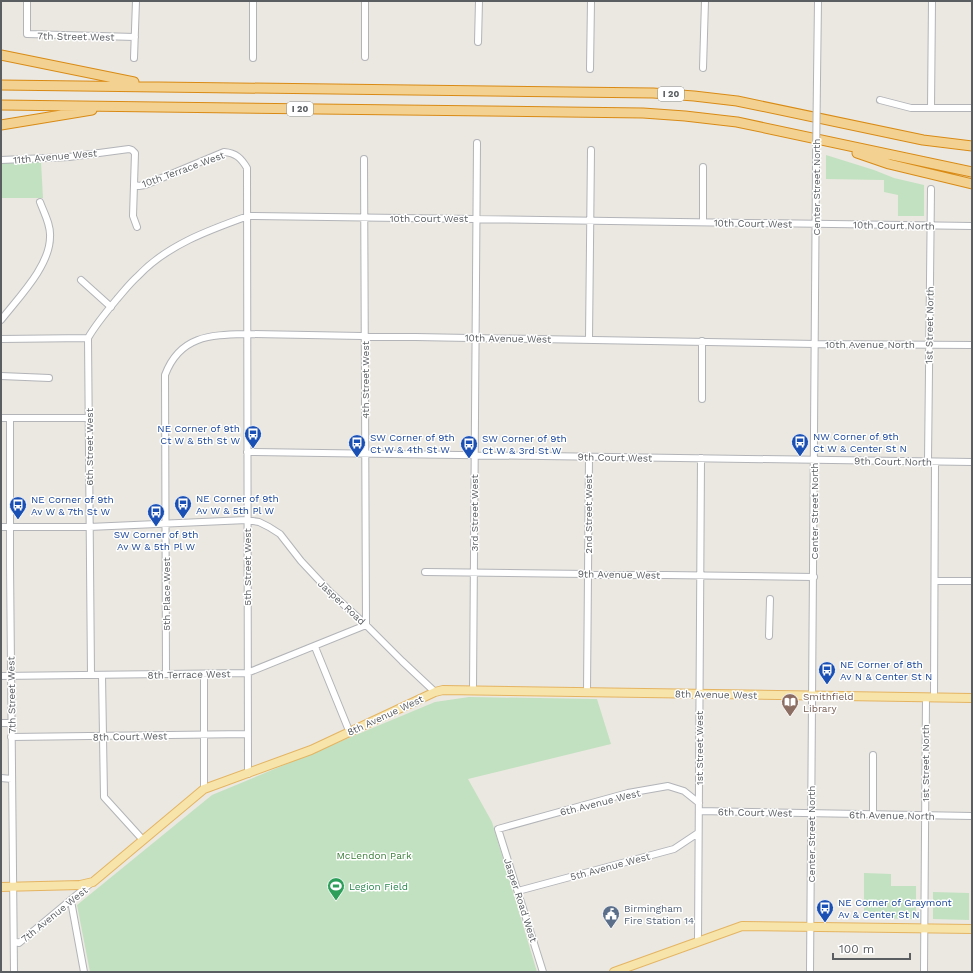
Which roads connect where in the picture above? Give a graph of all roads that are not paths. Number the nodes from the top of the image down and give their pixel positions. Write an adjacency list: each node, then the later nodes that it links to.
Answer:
1 (27, 1): 10 (street, 7th Street West)
2 (136, 1): 10 (street)
3 (253, 1): 15 (street)
4 (365, 1): 13 (street)
5 (479, 1): 11 (street)
6 (591, 1): 17 (street)
7 (705, 1): 16 (street)
8 (818, 1): 43 (street, Center Street North, bridge)
9 (932, 1): 23 (street)
10 (135, 37): 14 (street)
11 (478, 42)
12 (1, 55): 19 (highway)
13 (365, 57)
14 (134, 58)
15 (253, 58)
16 (703, 68)
17 (590, 69)
18 (1, 85): 19 (highway, I 20)
19 (176, 87): 28 (highway, I 20)
20 (880, 100): 23 (street)
21 (1, 105): 22 (highway, I 20)
22 (114, 106): 25 (highway); 27 (highway, I 20)
23 (931, 108): 24 (street)
24 (972, 108)
25 (1, 125)
26 (476, 143): 40 (street, 3rd Street West)
27 (832, 143): 33 (highway, I 20); 34 (highway)
28 (972, 146)
29 (591, 150): 41 (street)
30 (364, 159): 39 (street, 4th Street West)
31 (1, 160): 35 (street, 11th Avenue West)
32 (703, 167): 42 (street)
33 (972, 172)
34 (972, 184)
35 (135, 185): 38 (street, 10th Terrace West); 46 (street)
36 (930, 189): 44 (street, 1st Street North)
37 (40, 202): 49 (street)
38 (248, 216): 39 (street, 10th Court West); 48 (street, 10th Court West); 50 (street, 5th Street West)
39 (364, 218): 40 (street, 10th Court West); 51 (street, 4th Street West)
40 (476, 219): 41 (street, 10th Court West); 54 (street, 3rd Street West)
41 (590, 220): 42 (street, 10th Court West); 56 (street)
42 (703, 222): 43 (street, 10th Court West)
43 (816, 224): 44 (street, 10th Court North); 58 (street, Center Street North)
44 (930, 226): 45 (street, 10th Court North); 59 (street, 1st Street North)
45 (972, 226)
46 (137, 227)
47 (81, 280): 48 (street)
48 (111, 307): 52 (street, 10th Court West)
49 (1, 320)
50 (247, 334): 51 (street, 10th Avenue West); 53 (street, 10th Avenue West); 67 (street, 5th Street West)
51 (365, 336): 54 (street, 10th Avenue West); 68 (street, 4th Street West)
52 (88, 338): 55 (street); 66 (street, 6th Street West)
53 (202, 338): 77 (street, 5th Place West)
54 (475, 338): 56 (street, 10th Avenue West); 69 (street, 3rd Street West)
55 (1, 339)
56 (590, 339): 57 (street, 10th Avenue West)
57 (702, 341): 58 (street, 10th Avenue West); 63 (street)
58 (815, 344): 59 (street, 10th Avenue North); 72 (street, Center Street North)
59 (929, 344): 60 (street, 10th Avenue North); 73 (street, 1st Street North)
60 (972, 345)
61 (1, 376): 62 (street)
62 (49, 378)
63 (702, 399)
64 (1, 418): 65 (street)
65 (10, 418): 66 (street); 80 (street, 7th Street West)
66 (89, 418): 78 (street, 6th Street West)
67 (247, 452): 68 (street, 9th Court West); 76 (street, 5th Street West)
68 (366, 454): 69 (street, 9th Court West); 89 (street, 4th Street West)
69 (474, 455): 70 (street, 9th Court West); 82 (street, 3rd Street West)
70 (589, 457): 71 (street, 9th Court West); 83 (street, 2nd Street West)
71 (701, 458): 72 (street, 9th Court West); 84 (street, 1st Street West)
72 (814, 460): 73 (street, 9th Court North); 85 (street, Center Street North)
73 (928, 462): 74 (street, 9th Court North)
74 (935, 462): 75 (street, 9th Court North); 86 (street, 1st Street North)
75 (972, 462)
76 (247, 520): 77 (street); 89 (street, Jasper Road); 92 (street, 5th Street West)
77 (165, 524): 78 (street); 93 (street, 5th Place West)
78 (89, 526): 80 (street); 95 (street, 6th Street West)
79 (1, 527): 80 (street)
80 (10, 527): 98 (street, 7th Street West)
81 (425, 572): 82 (street, 9th Avenue West)
82 (474, 573): 83 (street, 9th Avenue West); 99 (street, 3rd Street West)
83 (588, 574): 84 (street, 9th Avenue West); 101 (street, 2nd Street West)
84 (700, 575): 85 (street, 9th Avenue West); 102 (street, 1st Street West)
85 (814, 577): 103 (street, Center Street North)
86 (935, 581): 87 (street); 104 (street, 1st Street North)
87 (972, 581)
88 (770, 599): 90 (street)
89 (366, 625): 91 (street, 8th Terrace West); 100 (street, Jasper Road)
90 (770, 636)
91 (315, 647): 92 (street, 8th Terrace West); 108 (street)
92 (247, 673): 94 (street, 8th Terrace West); 109 (street, 5th Street West)
93 (166, 674): 94 (street, 8th Terrace West); 96 (street, 8th Terrace West)
94 (204, 674): 110 (street)
95 (91, 675): 96 (street, 8th Terrace West); 98 (street, 8th Terrace West)
96 (102, 675): 111 (street)
97 (1, 676): 98 (street, 8th Terrace West)
98 (11, 676): 107 (street, 7th Street West)
99 (473, 690): 100 (main road, 8th Avenue West); 101 (main road, 8th Avenue West)
100 (435, 692): 108 (main road, 8th Avenue West)
101 (587, 692): 102 (main road, 8th Avenue West)
102 (700, 694): 103 (main road, 8th Avenue West); 118 (street, 1st Street West)
103 (813, 695): 104 (main road, 8th Avenue West); 120 (street, Center Street North)
104 (930, 697): 105 (main road, 8th Avenue West); 122 (street, 1st Street North)
105 (972, 698)
106 (1, 722): 107 (street)
107 (11, 723): 112 (street, 7th Street West)
108 (350, 733): 114 (main road, 8th Avenue West)
109 (248, 734): 110 (street, 8th Court West); 114 (street, 5th Street West)
110 (204, 735): 111 (street, 8th Court West); 117 (street)
111 (103, 736): 112 (street, 8th Court West); 126 (street)
112 (12, 737): 116 (street, 7th Street West)
113 (873, 755): 121 (street)
114 (248, 774): 117 (main road, 8th Avenue West)
115 (1, 778): 116 (street)
116 (12, 779): 129 (street, 7th Street West)
117 (204, 790): 126 (main road, 8th Avenue West)
118 (699, 803): 119 (street, 1st Street West); 124 (street, 6th Avenue West)
119 (699, 811): 120 (street, 6th Court West); 125 (street, 1st Street West)
120 (811, 813): 121 (street, 6th Avenue North); 132 (street, Center Street North)
121 (873, 814): 122 (street, 6th Avenue North)
122 (925, 815): 123 (street, 6th Avenue North); 133 (street, 1st Street North)
123 (972, 816)
124 (498, 829): 130 (street, Jasper Road West)
125 (698, 833): 130 (street, 5th Avenue West); 136 (street, 1st Street West)
126 (143, 840): 127 (main road, 8th Avenue West)
127 (93, 882): 129 (main road); 131 (street, 7th Avenue West)
128 (1, 887): 129 (main road)
129 (14, 887): 135 (street, 7th Street West)
130 (518, 891): 139 (street, Jasper Road West)
131 (71, 901): 135 (street, 7th Avenue West); 138 (street)
132 (810, 927): 133 (main road); 136 (main road); 141 (street, Center Street North)
133 (924, 928): 134 (main road); 142 (street, 1st Street North)
134 (972, 929)
135 (14, 941): 137 (street, 7th Street West)
136 (698, 941): 140 (main road)
137 (14, 972)
138 (84, 972)
139 (543, 972)
140 (614, 972)
141 (810, 972)
142 (924, 972)

